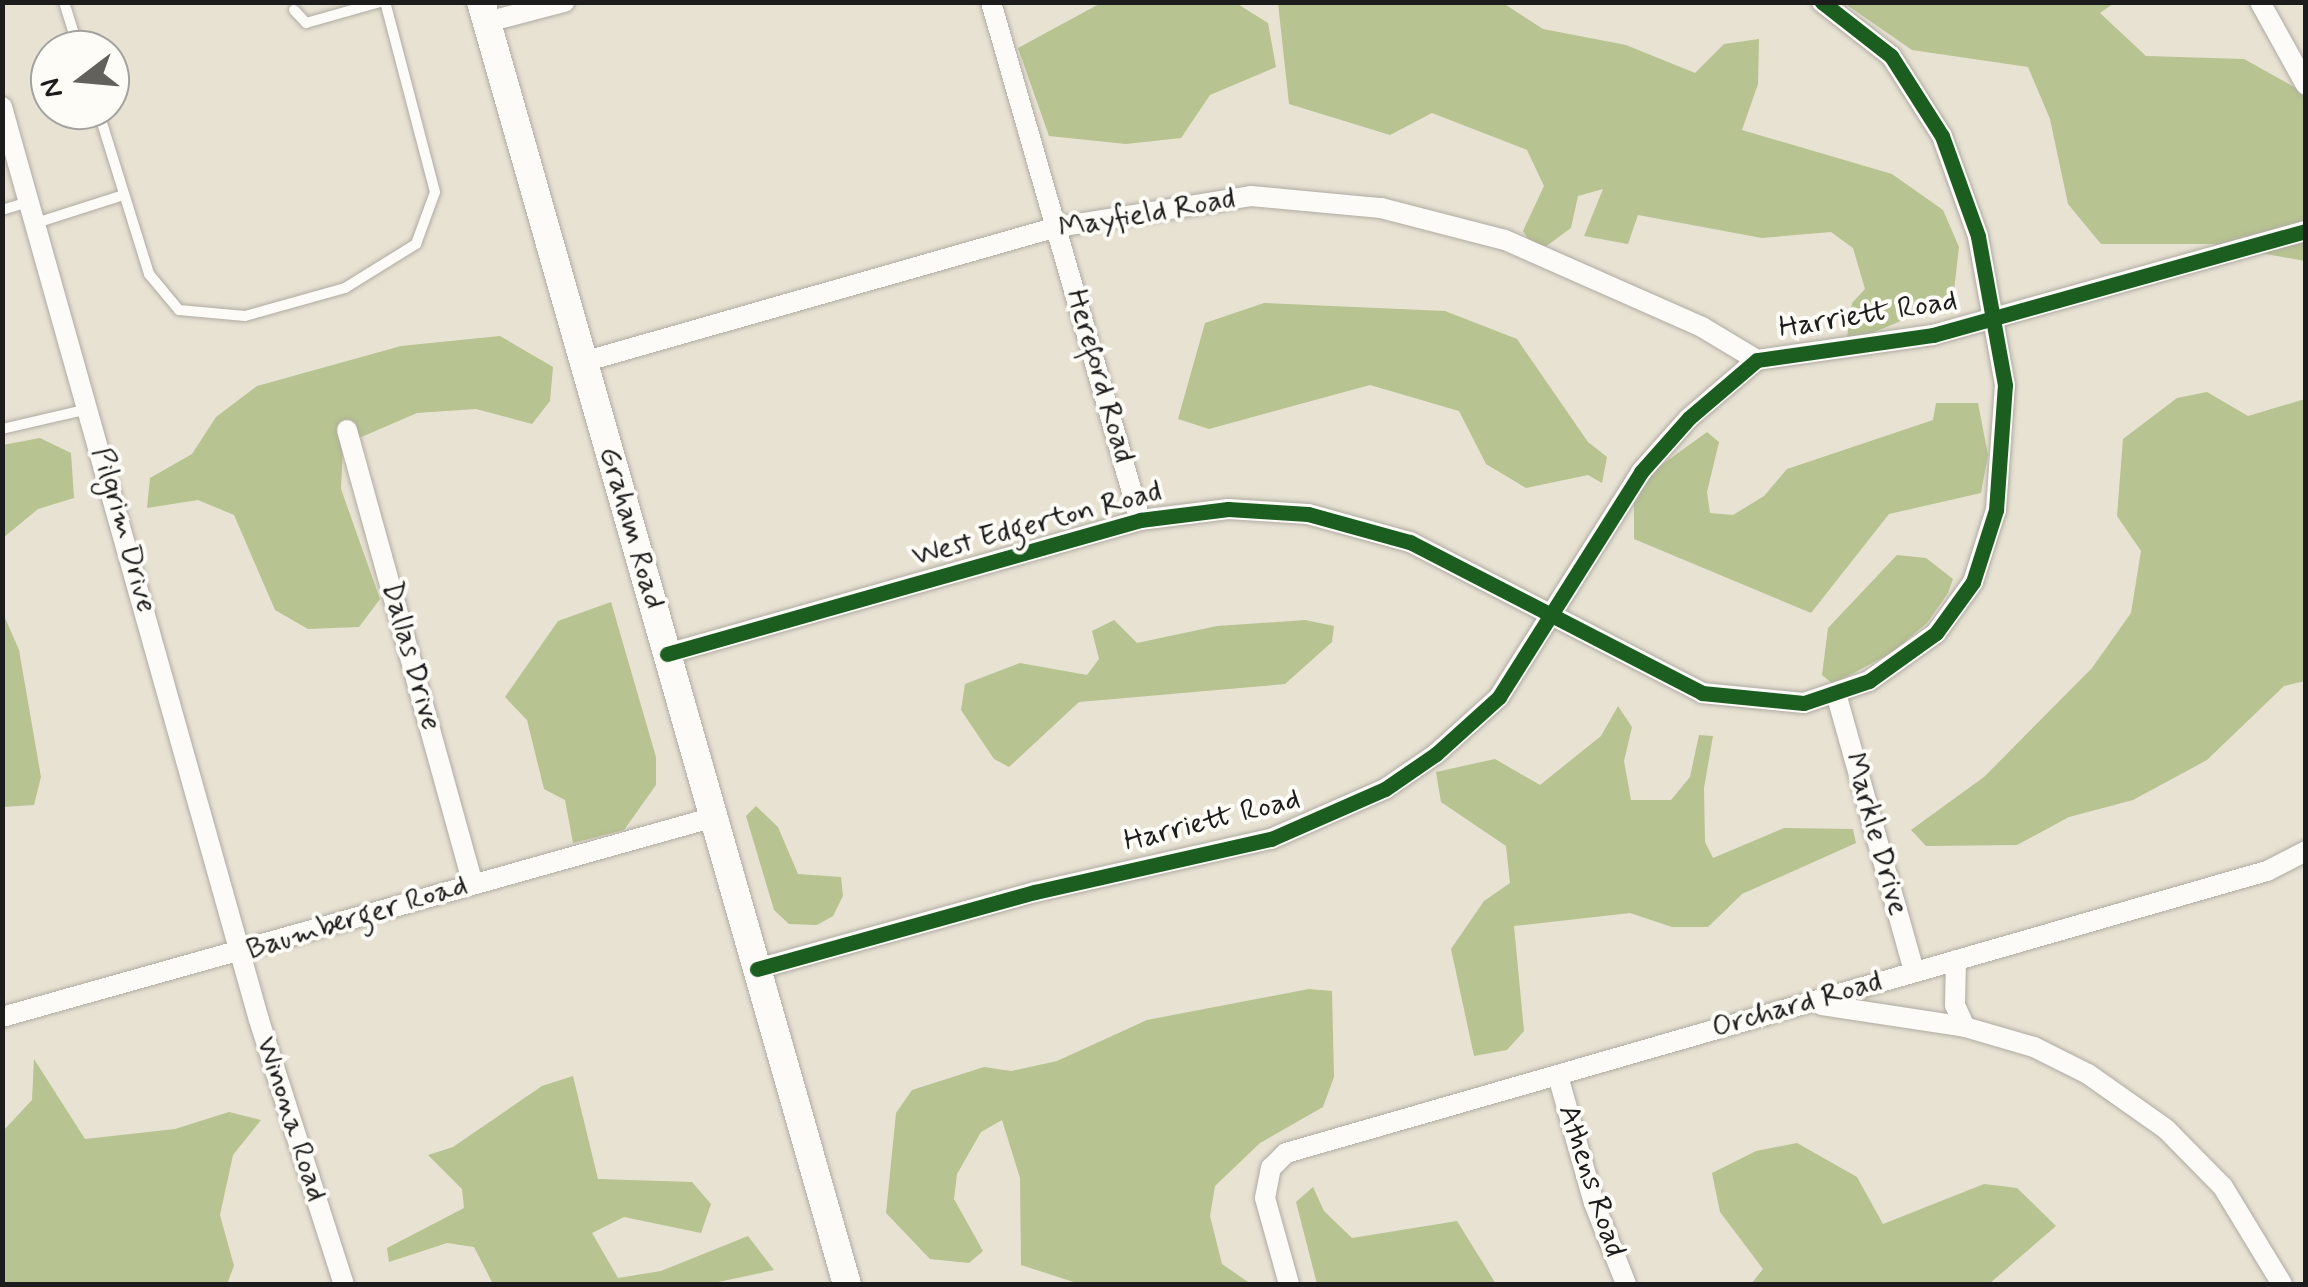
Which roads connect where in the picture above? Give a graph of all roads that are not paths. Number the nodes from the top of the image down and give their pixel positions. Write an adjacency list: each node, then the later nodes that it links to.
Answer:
1 (64, 2): 9 (lane)
2 (383, 2): 7 (lane); 13 (lane)
3 (564, 2): 8 (street)
4 (990, 2): 17 (street, Hereford Road)
5 (1822, 2): 19 (street, West Edgerton Road)
6 (2260, 2): 10 (street)
7 (294, 10)
8 (484, 12): 21 (main road, Graham Road)
9 (73, 30)
10 (2306, 85)
11 (2, 107): 14 (street, Pilgrim Drive)
12 (104, 130): 13 (lane)
13 (124, 195): 16 (lane)
14 (29, 202): 15 (lane); 16 (street, Pilgrim Drive)
15 (2, 210)
16 (36, 224): 22 (street, Pilgrim Drive)
17 (1058, 227): 20 (street, Mayfield Road); 21 (street, Mayfield Road); 25 (street, Hereford Road)
18 (2306, 231): 19 (street, Harriett Road)
19 (1998, 319): 20 (street, Harriett Road); 28 (street, West Edgerton Road)
20 (1757, 360): 26 (street, Harriett Road)
21 (583, 362): 27 (main road, Graham Road)
22 (89, 409): 23 (lane); 32 (street, Pilgrim Drive)
23 (2, 429)
24 (347, 430): 31 (street, Dallas Drive)
25 (1140, 520): 26 (street, West Edgerton Road); 27 (street, West Edgerton Road)
26 (1556, 615): 28 (street, West Edgerton Road); 34 (street, Harriett Road)
27 (667, 654): 29 (main road, Graham Road)
28 (1837, 697): 35 (street, Markle Drive)
29 (711, 818): 31 (street, Baumberger Road); 34 (main road, Graham Road)
30 (2306, 851): 33 (street, Orchard Road)
31 (474, 883): 32 (street, Baumberger Road)
32 (242, 953): 37 (street, Baumberger Road); 40 (street, Winona Road)
33 (1956, 960): 35 (street, Orchard Road); 38 (street)
34 (757, 969): 41 (main road, Graham Road)
35 (1914, 972): 36 (street, Orchard Road)
36 (1814, 1004): 38 (street); 39 (street, Orchard Road)
37 (2, 1017)
38 (1965, 1027): 44 (street)
39 (1558, 1076): 42 (street, Orchard Road); 43 (street, Athens Road)
40 (344, 1284)
41 (848, 1284)
42 (1289, 1284)
43 (1626, 1284)
44 (2282, 1284)

